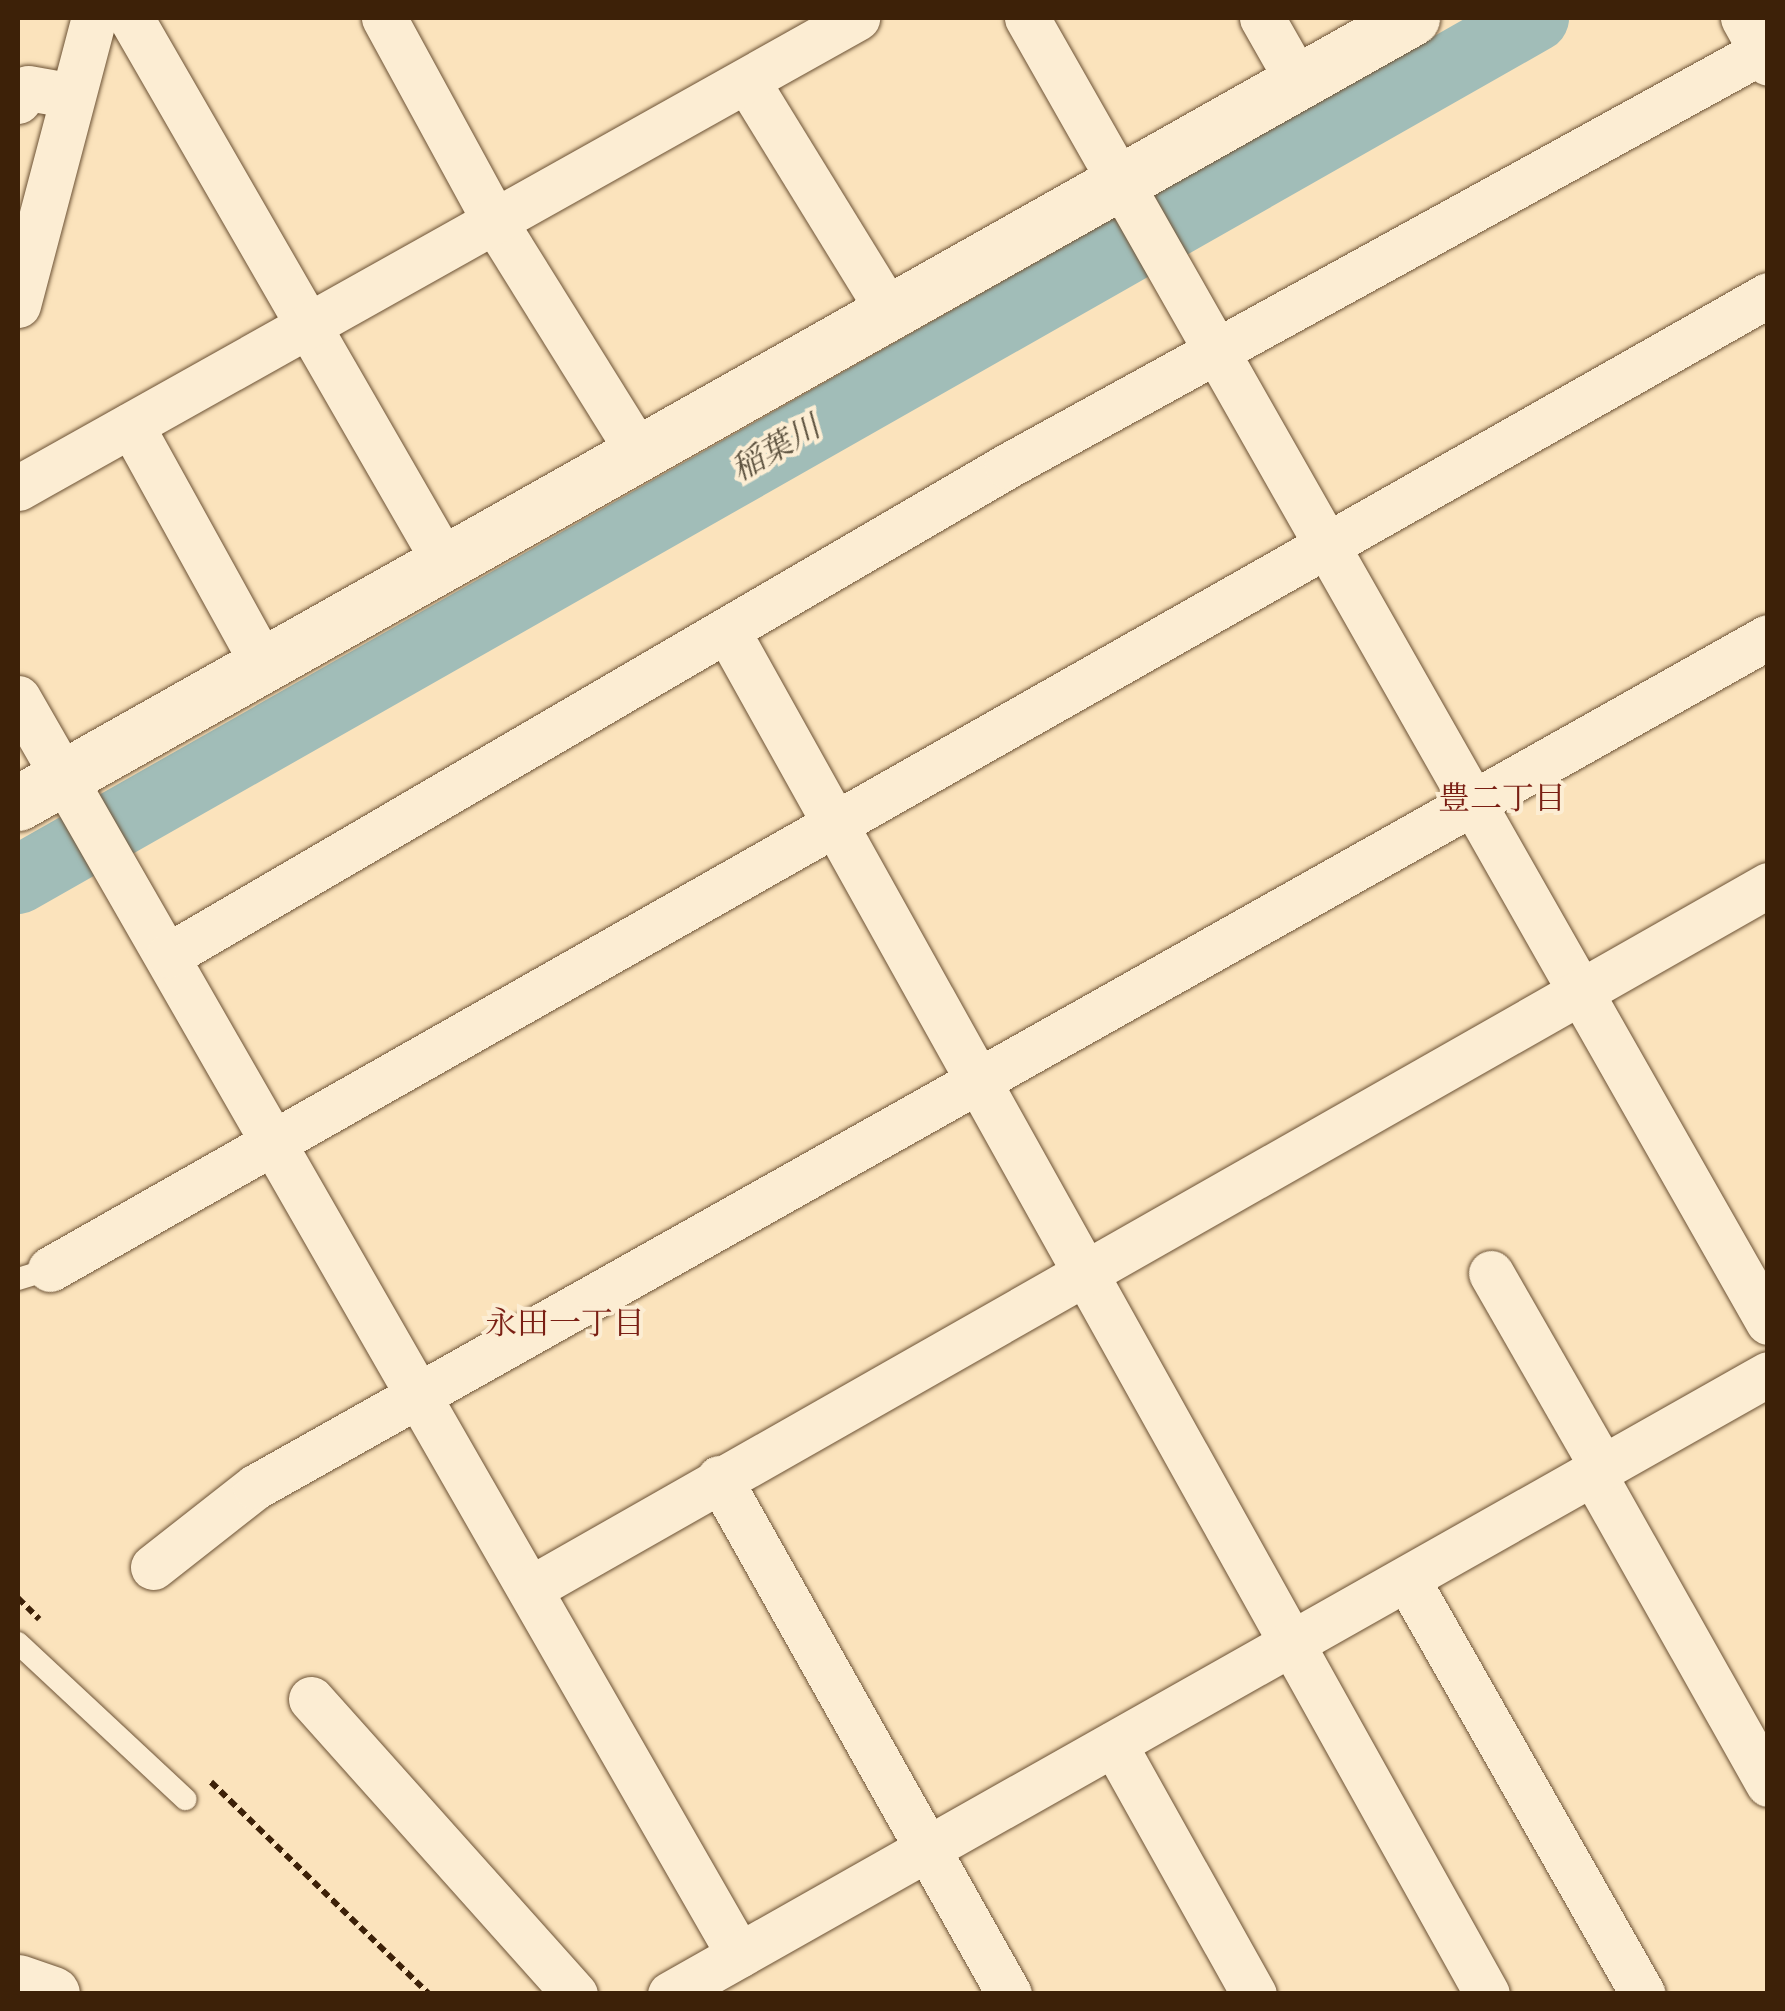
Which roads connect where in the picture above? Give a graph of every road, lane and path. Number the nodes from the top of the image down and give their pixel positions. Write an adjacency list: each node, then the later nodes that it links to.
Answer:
1 (94, 18): 11 (street)
2 (131, 18): 18 (street)
3 (384, 18): 14 (street)
4 (857, 18): 9 (street)
5 (1026, 18): 13 (street)
6 (1262, 18): 10 (street)
7 (1412, 18): 10 (street)
8 (1760, 45): 19 (street)
9 (747, 82): 14 (street); 17 (street)
10 (1298, 83): 13 (street)
11 (67, 95): 12 (street); 16 (street)
12 (18, 101)
13 (1120, 183): 17 (street); 19 (street)
14 (495, 222): 18 (street); 21 (street)
15 (1768, 295): 23 (street)
16 (18, 305)
17 (888, 310): 21 (street)
18 (307, 326): 20 (street); 24 (street)
19 (1220, 357): 23 (street); 25 (street)
20 (131, 425): 22 (street); 27 (street)
21 (638, 452): 24 (street)
22 (18, 488)
23 (1325, 544): 30 (street); 31 (street)
24 (444, 563): 27 (street)
25 (728, 632): 31 (street); 33 (street)
26 (1768, 637): 30 (street)
27 (263, 664): 29 (street)
28 (18, 698): 29 (street)
29 (40, 790): 33 (street)
30 (1470, 801): 34 (street); 35 (street)
31 (839, 818): 35 (street); 36 (street)
32 (1768, 885): 34 (street)
33 (169, 954): 36 (street)
34 (1578, 990): 37 (street); 40 (street)
35 (981, 1082): 37 (street); 42 (street)
36 (276, 1135): 39 (street); 42 (street)
37 (1088, 1270): 44 (street); 50 (street)
38 (1492, 1273): 43 (street)
39 (34, 1274)
40 (1768, 1322)
41 (1768, 1374): 43 (street)
42 (421, 1395): 45 (street); 47 (street)
43 (1597, 1470): 46 (street); 55 (street)
44 (719, 1478): 47 (street); 57 (street)
45 (153, 1567)
46 (1407, 1579): 50 (street); 67 (street)
47 (533, 1587): 58 (street)
48 (18, 1598): 49 (path)
49 (54, 1634)
50 (1291, 1642): 53 (street); 66 (street)
51 (18, 1643): 56 (lane)
52 (311, 1698): 62 (street)
53 (1114, 1744): 57 (street); 65 (street)
54 (201, 1772): 61 (path)
55 (1768, 1784)
56 (185, 1799)
57 (926, 1850): 58 (street); 64 (street)
58 (739, 1955): 63 (street)
59 (18, 1982): 60 (street)
60 (52, 1994)
61 (429, 1994)
62 (575, 1994)
63 (670, 1994)
64 (1009, 1994)
65 (1254, 1994)
66 (1487, 1994)
67 (1642, 1994)

